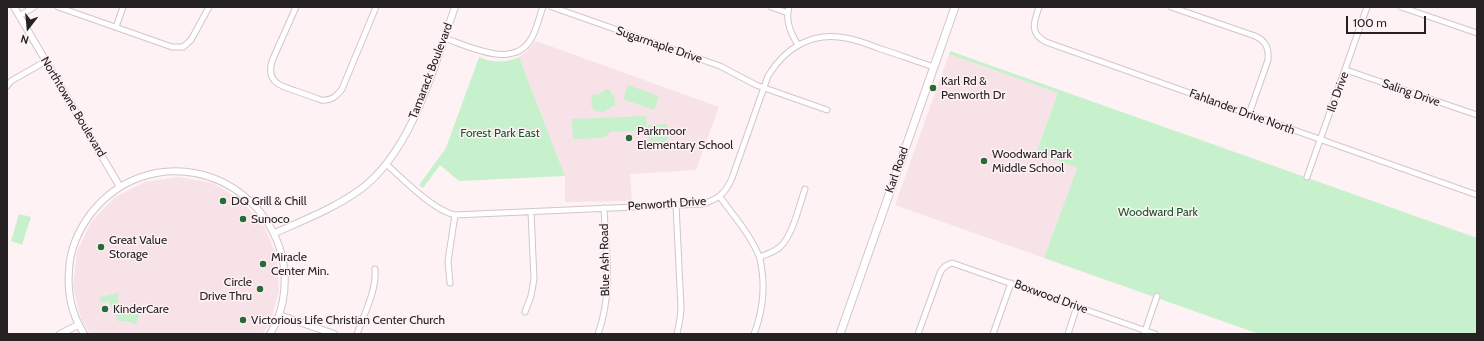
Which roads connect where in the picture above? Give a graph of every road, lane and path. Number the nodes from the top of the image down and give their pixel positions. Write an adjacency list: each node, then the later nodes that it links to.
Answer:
1 (14, 7): 18 (street, Northtowne Boulevard)
2 (34, 7): 18 (street)
3 (58, 7): 19 (street)
4 (123, 7): 19 (street)
5 (210, 7): 19 (street)
6 (296, 7): 7 (street)
7 (376, 7)
8 (455, 7): 21 (street, Tamarack Boulevard)
9 (543, 7): 21 (street)
10 (552, 7): 27 (street, Sugarmaple Drive)
11 (772, 7): 17 (street)
12 (955, 7): 24 (main road, Karl Road)
13 (1039, 7): 29 (street, Fahlander Drive North)
14 (1171, 7): 29 (street)
15 (1367, 7): 25 (street, Ilo Drive)
16 (1401, 7): 20 (street)
17 (788, 10): 22 (street)
18 (19, 16): 23 (street, Northtowne Boulevard)
19 (116, 27)
20 (1477, 33)
21 (444, 38): 32 (street, Tamarack Boulevard)
22 (798, 45): 24 (street, Penworth Drive); 27 (street, Penworth Drive)
23 (46, 61): 26 (street); 34 (street, Northtowne Boulevard)
24 (934, 67): 61 (main road, Karl Road)
25 (1346, 70): 30 (street, Saling Drive); 31 (street, Ilo Drive)
26 (7, 86)
27 (764, 88): 28 (street, Sugarmaple Drive); 37 (street, Penworth Drive)
28 (827, 110)
29 (1249, 114): 31 (street, Fahlander Drive North)
30 (1477, 116)
31 (1320, 140): 33 (street, Ilo Drive); 36 (street, Fahlander Drive North)
32 (386, 164): 41 (street, Penworth Drive); 42 (street, Tamarack Boulevard)
33 (1308, 177)
34 (120, 187): 42 (street); 51 (street)
35 (805, 189): 43 (street)
36 (1477, 195)
37 (720, 197): 38 (street, Penworth Drive); 43 (street)
38 (676, 204): 39 (street, Penworth Drive); 59 (street)
39 (604, 208): 40 (street, Penworth Drive); 58 (street, Blue Ash Road)
40 (531, 212): 41 (street, Penworth Drive); 49 (street)
41 (455, 215): 45 (street)
42 (275, 233): 50 (street)
43 (760, 256): 60 (street)
44 (375, 269): 57 (street)
45 (450, 283)
46 (1011, 283): 48 (street, Boxwood Drive); 62 (street, Boxwood Drive); 63 (street)
47 (1157, 296): 52 (street)
48 (1077, 306): 52 (street, Boxwood Drive); 64 (street)
49 (525, 312)
50 (279, 315): 55 (street); 56 (street)
51 (78, 325): 53 (street); 54 (street)
52 (1144, 332): 65 (street, Boxwood Drive)
53 (60, 334)
54 (84, 334)
55 (270, 334)
56 (334, 334)
57 (357, 334)
58 (598, 334)
59 (677, 334)
60 (754, 334)
61 (840, 334)
62 (918, 334)
63 (993, 334)
64 (1068, 334)
65 (1155, 334)

